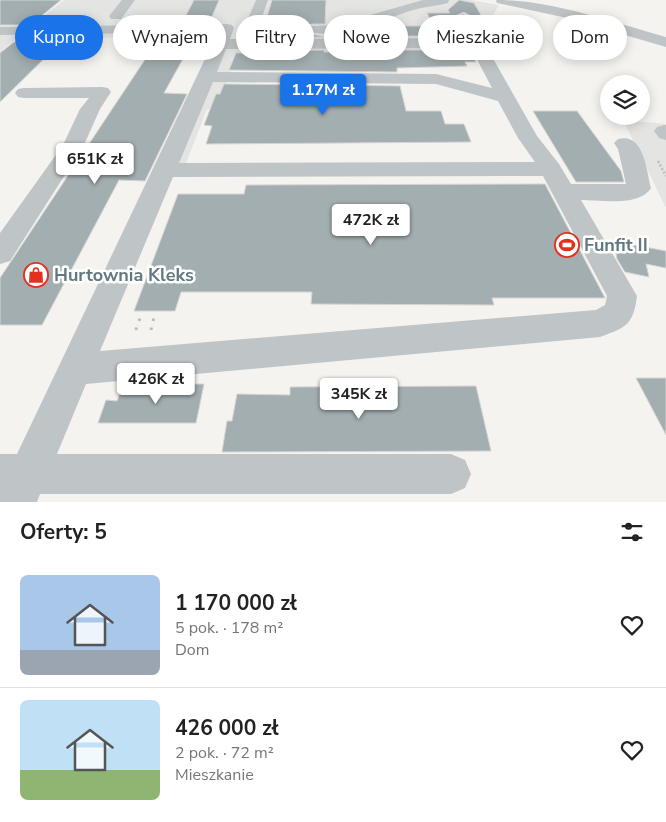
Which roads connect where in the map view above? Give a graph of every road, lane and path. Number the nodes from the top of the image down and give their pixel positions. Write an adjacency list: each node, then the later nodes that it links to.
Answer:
1 (129, 0): 5 (street)
2 (262, 0): 6 (street)
3 (502, 0): 14 (street)
4 (411, 2): 7 (street); 8 (street); 10 (street)
5 (117, 15)
6 (256, 15)
7 (422, 15)
8 (449, 15)
9 (418, 21): 11 (street)
10 (314, 29)
11 (226, 36)
12 (113, 37): 13 (street)
13 (5, 38)
14 (666, 42)
15 (213, 60): 17 (street)
16 (483, 60): 19 (street)
17 (206, 77): 19 (street); 21 (street)
18 (24, 93): 23 (street)
19 (506, 98): 22 (street)
20 (625, 143): 22 (street)
21 (164, 170): 22 (street); 24 (street)
22 (557, 181): 24 (street)
23 (0, 254)
24 (76, 369): 26 (street)
25 (451, 474): 26 (street)
26 (15, 484)

